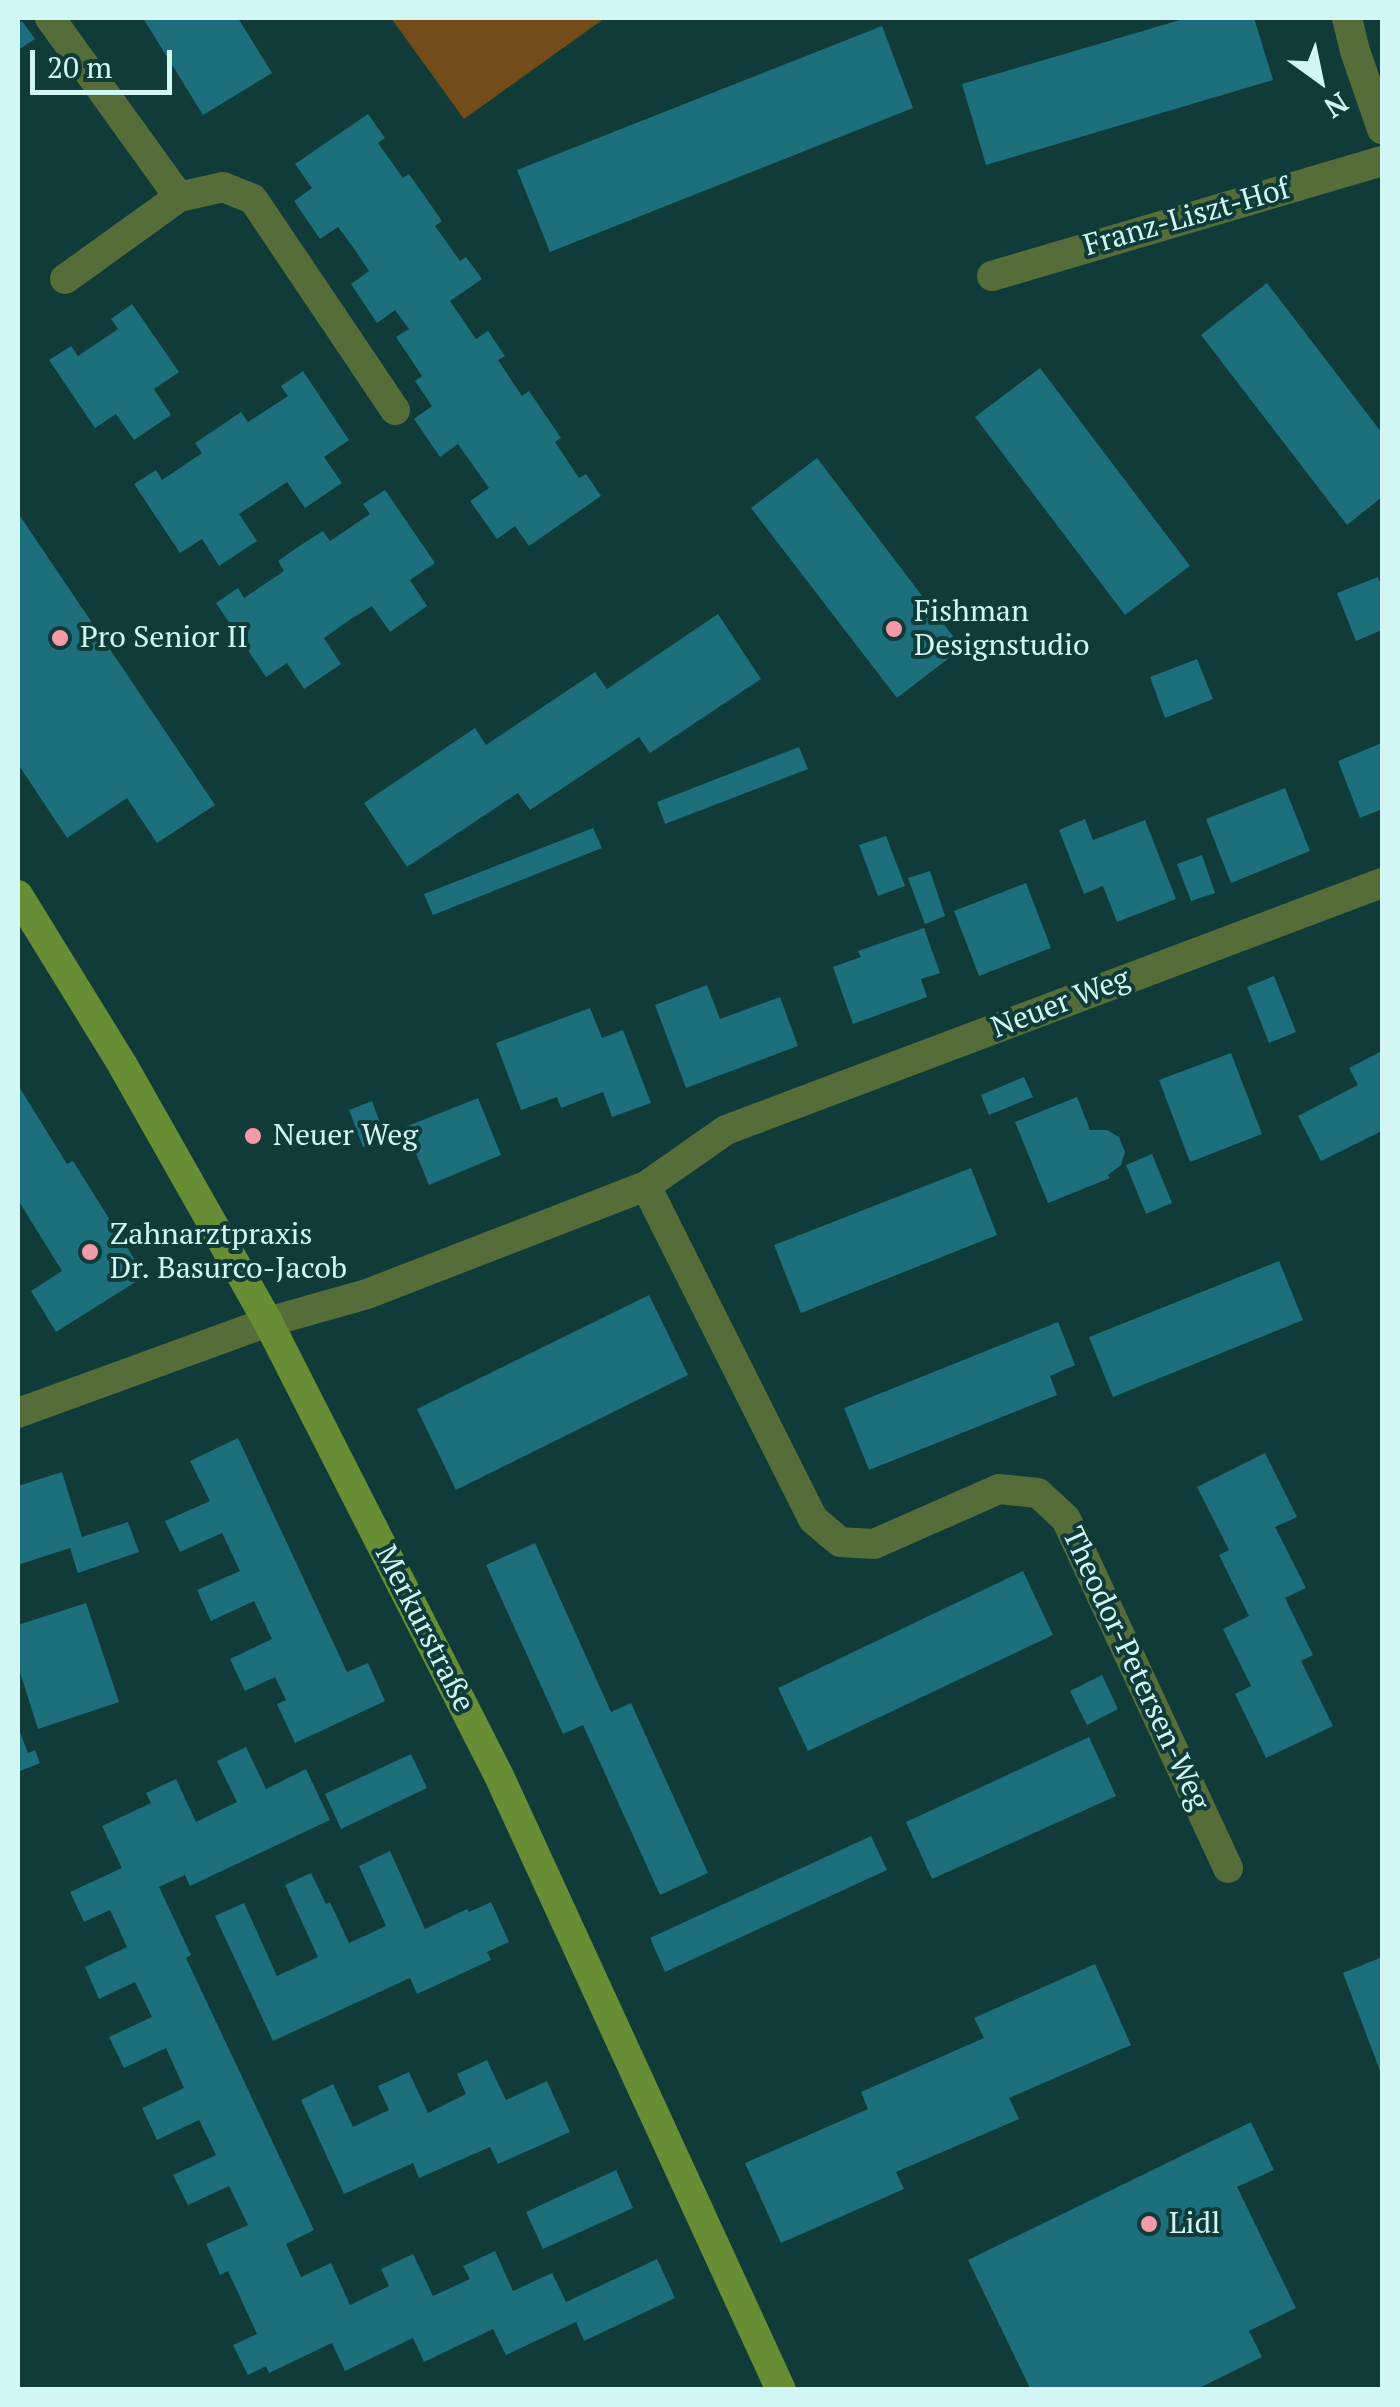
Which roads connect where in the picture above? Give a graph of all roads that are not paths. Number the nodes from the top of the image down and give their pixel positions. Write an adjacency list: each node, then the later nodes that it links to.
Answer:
1 (50, 18): 5 (street)
2 (1347, 18): 3 (street)
3 (1382, 129)
4 (1382, 161): 6 (street, Franz-Liszt-Hof)
5 (178, 197): 7 (street); 8 (street)
6 (992, 276)
7 (65, 279)
8 (395, 410)
9 (1382, 883): 11 (street, Neuer Weg)
10 (18, 895): 12 (street, Merkurstraße)
11 (646, 1186): 12 (street, Neuer Weg); 14 (street, Theodor-Petersen-Weg)
12 (268, 1322): 13 (street, Neuer Weg); 15 (street, Merkurstraße)
13 (18, 1413)
14 (1228, 1868)
15 (781, 2390)

